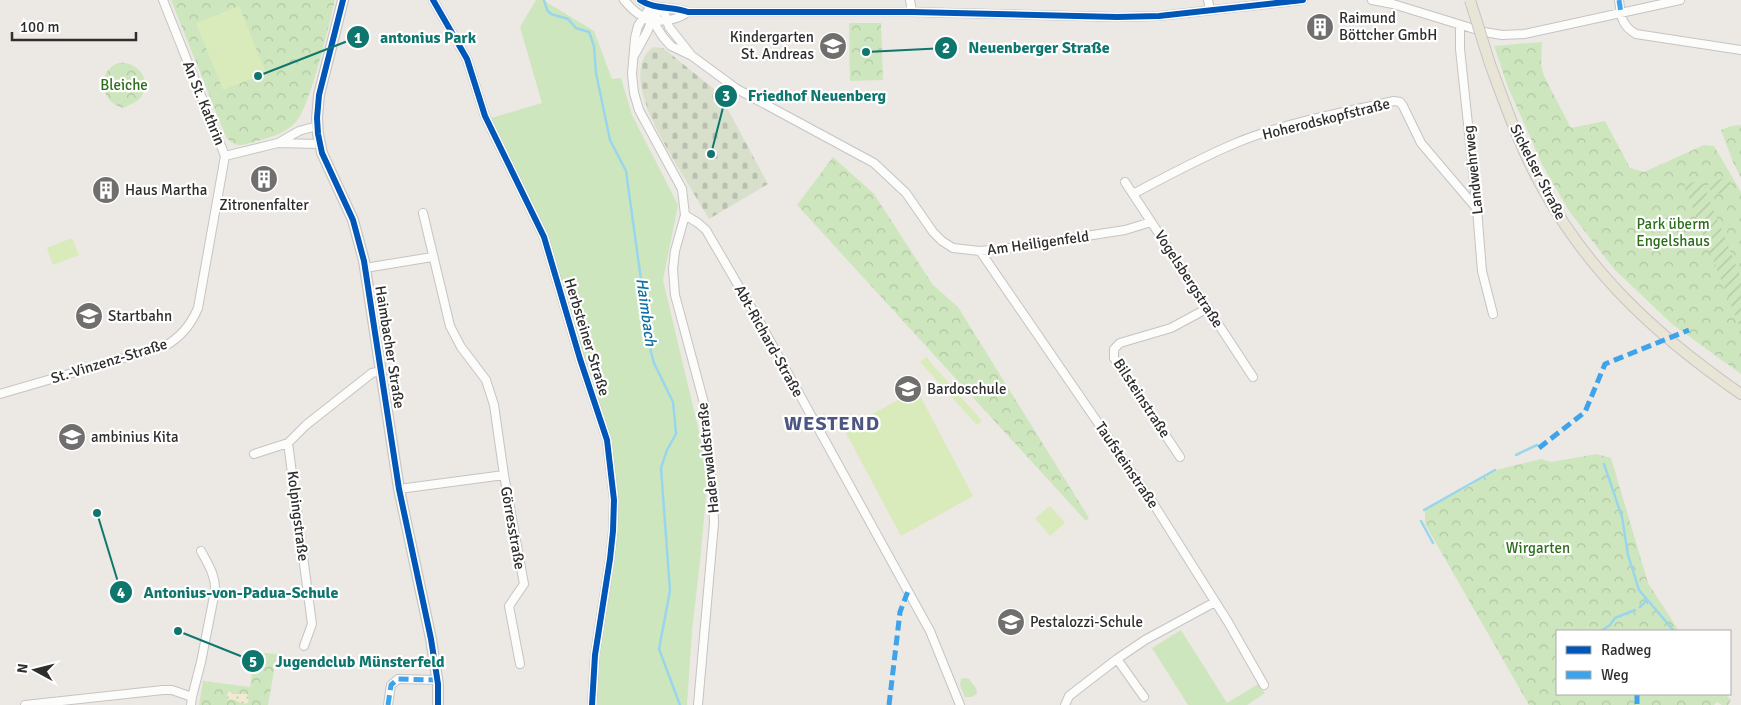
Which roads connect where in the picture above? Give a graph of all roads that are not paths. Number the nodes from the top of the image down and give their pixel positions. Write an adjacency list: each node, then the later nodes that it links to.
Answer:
1 (163, 0): 26 (street, An St. Kathrin)
2 (343, 0): 23 (main road, Haimbacher Straße)
3 (433, 0): 59 (street, Herbsteiner Straße)
4 (624, 0): 18 (street)
5 (640, 0): 13 (street)
6 (910, 0): 16 (street)
7 (1208, 0): 14 (street)
8 (1303, 0): 14 (street)
9 (1372, 0): 20 (street)
10 (1470, 0): 41 (main road, Sickelser Straße, bridge)
11 (1619, 0): 17 (street)
12 (1680, 0): 17 (street)
13 (656, 7): 15 (street); 18 (street); 18 (street); 19 (street, Am Heiligenfeld)
14 (1210, 10): 16 (street)
15 (688, 12): 16 (street); 19 (street)
16 (912, 12)
17 (1621, 13): 20 (street); 21 (street)
18 (651, 19): 19 (street); 22 (street, Am Heiligenfeld); 31 (street)
19 (666, 20): 22 (street, Am Heiligenfeld)
20 (1460, 25): 29 (street, Landwehrweg)
21 (1741, 50)
22 (692, 56): 33 (street, Am Heiligenfeld)
23 (317, 126): 24 (street, An St. Kathrin); 25 (main road, Haimbacher Straße)
24 (278, 143): 25 (street, An St. Kathrin); 26 (street, An St. Kathrin)
25 (320, 144): 35 (main road, Haimbacher Straße)
26 (225, 156): 40 (street, St.-Vinzenz-Straße)
27 (1125, 182): 28 (street, Vogelsbergstraße)
28 (1133, 194): 29 (street, Hoherodskopfstraße); 32 (street, Vogelsbergstraße)
29 (1477, 209): 37 (street, Landwehrweg)
30 (423, 213): 34 (street, Görresstraße)
31 (685, 215): 60 (street, Haderwaldstraße); 61 (street, Abt-Richard-Straße)
32 (1151, 222): 33 (street, Am Heiligenfeld); 36 (street, Vogelsbergstraße)
33 (980, 251): 48 (street, Taufsteinstraße)
34 (432, 257): 35 (street); 45 (street, Görresstraße)
35 (365, 268): 38 (main road, Haimbacher Straße)
36 (1208, 308): 39 (street, Vogelsbergstraße); 44 (street, Bilsteinstraße)
37 (1493, 314)
38 (381, 371): 42 (street); 46 (main road, Haimbacher Straße)
39 (1253, 377)
40 (0, 394)
41 (1741, 394)
42 (288, 443): 43 (street); 49 (street, Kolpingstraße)
43 (254, 454)
44 (1180, 457)
45 (504, 475): 46 (street, Görresstraße); 51 (street, Görresstraße)
46 (399, 489): 52 (main road, Haimbacher Straße)
47 (201, 551): 55 (street)
48 (1215, 602): 50 (street); 53 (street, Taufsteinstraße)
49 (304, 646)
50 (1117, 659): 54 (street); 62 (street)
51 (520, 664)
52 (437, 680): 57 (street); 58 (main road, Haimbacher Straße)
53 (1264, 685)
54 (1144, 697)
55 (192, 701): 56 (street)
56 (25, 705)
57 (388, 705)
58 (438, 705)
59 (592, 705)
60 (698, 705)
61 (960, 705)
62 (1066, 705)

